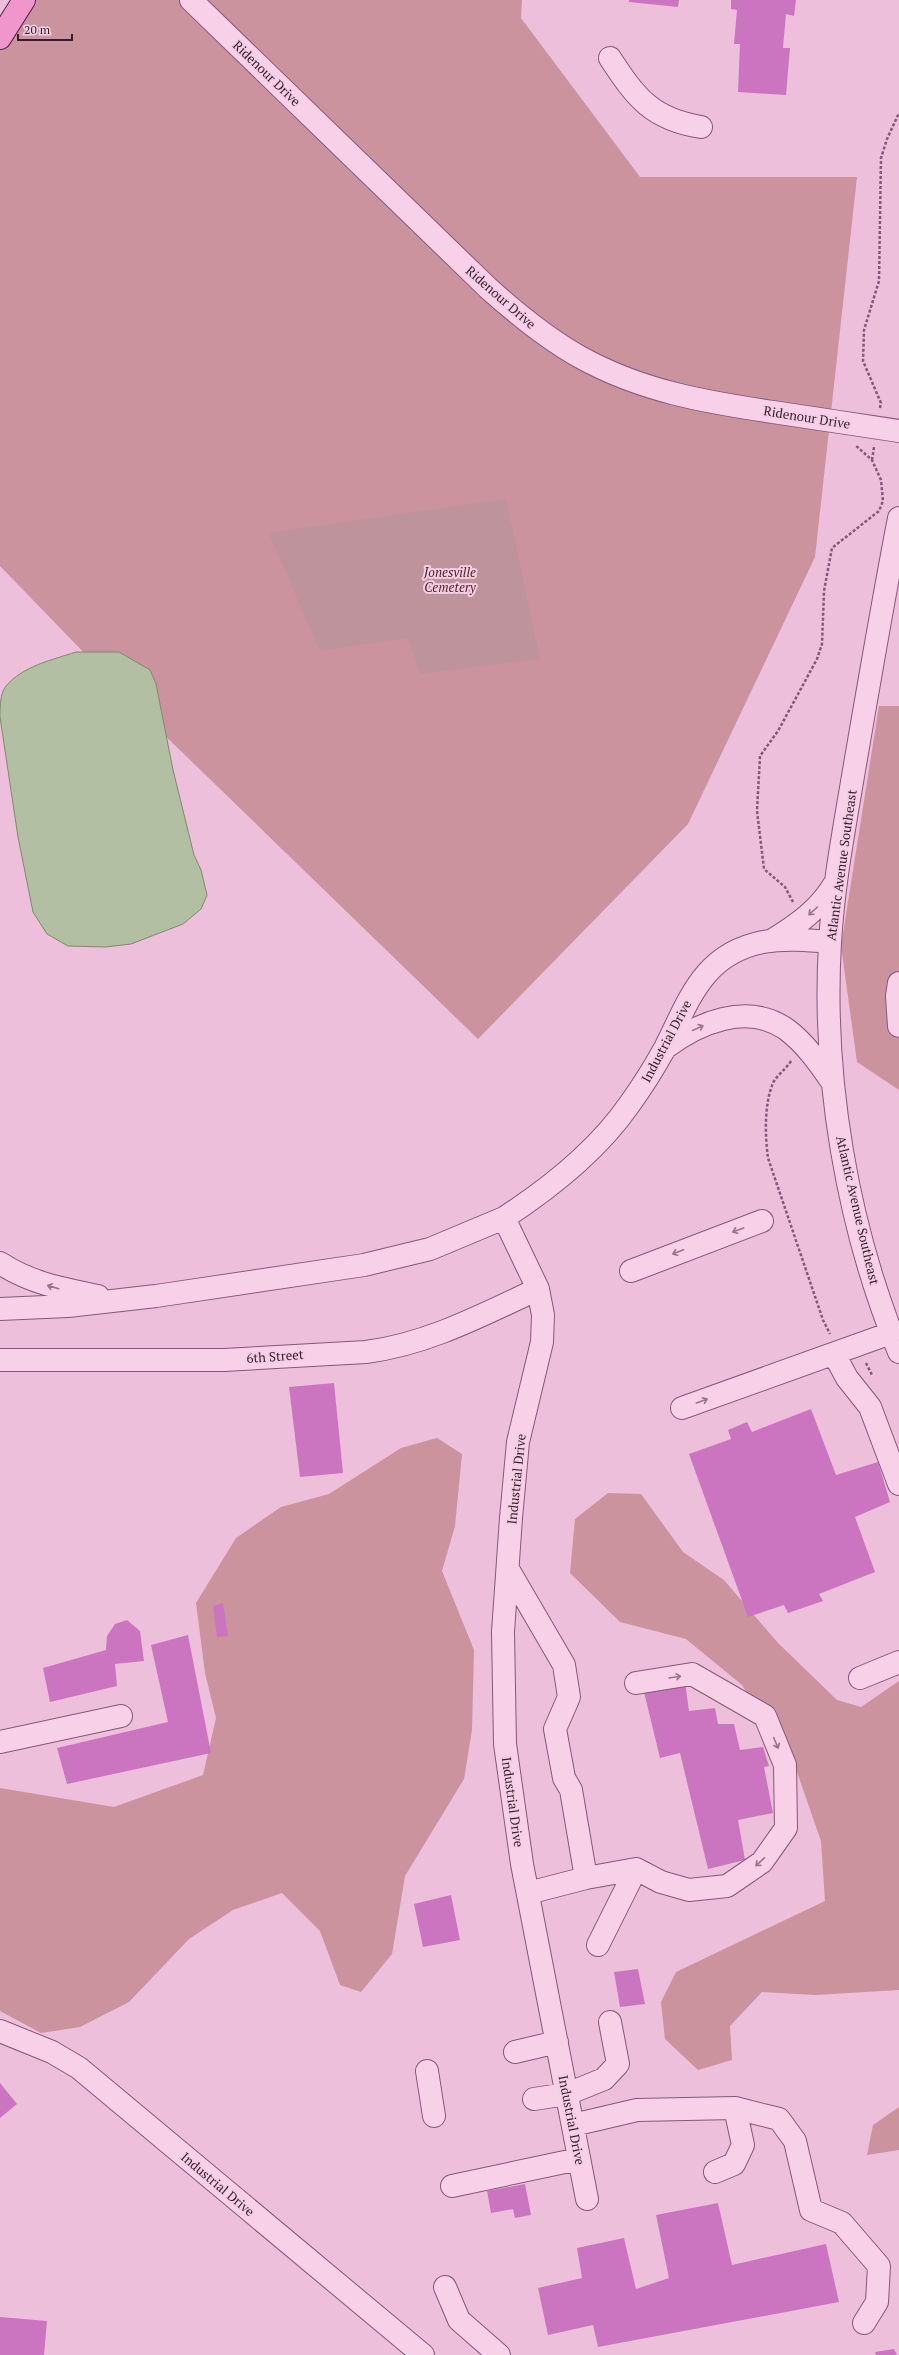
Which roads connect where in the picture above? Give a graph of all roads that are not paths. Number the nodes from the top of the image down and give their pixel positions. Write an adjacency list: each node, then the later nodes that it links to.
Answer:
1 (24, 0): 3 (main road)
2 (191, 0): 6 (street, Ridenour Drive)
3 (0, 38)
4 (610, 58): 5 (street)
5 (701, 127)
6 (899, 431)
7 (899, 518): 8 (street, Atlantic Avenue Southeast)
8 (836, 880): 9 (street, one-way to 9); 10 (street, Atlantic Avenue Southeast)
9 (769, 942): 10 (street, Industrial Drive); 13 (street, Industrial Drive)
10 (830, 942): 14 (street, Atlantic Avenue Southeast)
11 (899, 983): 12 (street)
12 (899, 1026)
13 (665, 1048): 14 (street, one-way to 14); 15 (street, Industrial Drive)
14 (832, 1082): 22 (street, Atlantic Avenue Southeast)
15 (504, 1218): 19 (street, Industrial Drive); 20 (street)
16 (762, 1222): 18 (street, one-way to 18)
17 (0, 1263): 20 (street, one-way to 17)
18 (631, 1271)
19 (538, 1289): 24 (street, 6th Street); 27 (street, Industrial Drive)
20 (119, 1300): 21 (street)
21 (0, 1309)
22 (895, 1342): 23 (street)
23 (840, 1352): 25 (street, one-way to 23); 26 (street)
24 (0, 1360)
25 (682, 1408)
26 (899, 1484)
27 (508, 1569): 34 (street); 35 (street, Industrial Drive)
28 (899, 1662): 29 (street)
29 (860, 1678)
30 (636, 1683): 33 (street, one-way to 33)
31 (121, 1716): 32 (street)
32 (0, 1742)
33 (636, 1869): 34 (street); 36 (street)
34 (586, 1878): 35 (street)
35 (528, 1893): 39 (street, Industrial Drive)
36 (598, 1945)
37 (610, 2022): 42 (street)
38 (0, 2032): 53 (street, Industrial Drive)
39 (557, 2042): 40 (street); 42 (street, Industrial Drive)
40 (515, 2052)
41 (427, 2071): 45 (street)
42 (567, 2094): 43 (street); 46 (street, Industrial Drive)
43 (534, 2099)
44 (735, 2108): 46 (street); 48 (street); 52 (street)
45 (434, 2116)
46 (573, 2125): 47 (street, Industrial Drive)
47 (579, 2159): 49 (street); 50 (street, Industrial Drive)
48 (715, 2172)
49 (452, 2186)
50 (587, 2199)
51 (445, 2287): 54 (street)
52 (864, 2323)
53 (423, 2355)
54 (499, 2355)

